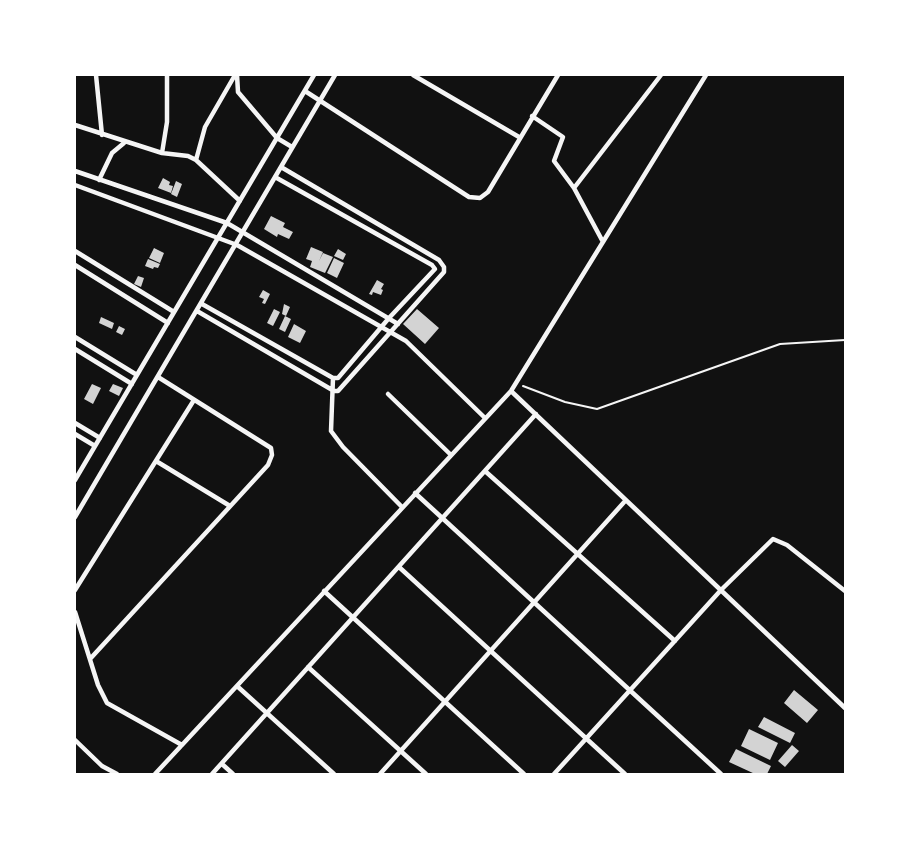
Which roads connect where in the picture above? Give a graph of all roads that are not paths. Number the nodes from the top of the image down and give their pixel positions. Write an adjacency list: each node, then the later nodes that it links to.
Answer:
1 (96, 75): 14 (street)
2 (167, 75): 19 (street)
3 (236, 75): 16 (street); 20 (street)
4 (314, 75): 10 (street)
5 (335, 75): 11 (street)
6 (413, 75): 15 (street)
7 (558, 75): 12 (street)
8 (661, 75): 26 (street)
9 (706, 75): 31 (street)
10 (305, 91): 11 (street); 16 (street)
11 (320, 101): 15 (street); 18 (street)
12 (532, 116): 15 (street); 26 (street)
13 (75, 125): 14 (street)
14 (102, 135): 17 (street)
15 (519, 137)
16 (277, 138): 18 (street); 27 (street)
17 (124, 143): 19 (street); 24 (street)
18 (292, 147): 21 (street)
19 (162, 153): 20 (street)
20 (196, 160): 27 (street)
21 (281, 167): 23 (street); 40 (street)
22 (75, 171): 24 (street)
23 (275, 177): 29 (street); 38 (street)
24 (99, 180): 28 (street)
25 (75, 185): 30 (street)
26 (574, 188): 31 (street)
27 (240, 201): 28 (street)
28 (227, 223): 29 (street); 30 (street)
29 (244, 232): 32 (street); 38 (street)
30 (219, 237): 32 (street); 37 (street)
31 (603, 242): 50 (street)
32 (237, 245): 35 (street); 41 (street)
33 (75, 251): 37 (street)
34 (75, 265): 39 (street)
35 (202, 304): 36 (street); 47 (street)
36 (197, 311): 46 (street); 49 (street)
37 (174, 312): 39 (street)
38 (389, 318): 40 (street); 41 (street)
39 (168, 323): 45 (street)
40 (398, 324): 42 (street)
41 (381, 327): 42 (street); 47 (street)
42 (390, 333): 49 (street); 54 (street)
43 (75, 337): 45 (street)
44 (75, 349): 48 (street)
45 (137, 375): 48 (street)
46 (158, 378): 52 (street); 67 (street)
47 (333, 378): 49 (street)
48 (132, 384): 57 (street)
49 (334, 391): 66 (street)
50 (511, 391): 53 (street); 54 (street)
51 (388, 394): 59 (street)
52 (194, 400): 60 (street); 65 (street)
53 (536, 414): 61 (street); 64 (street)
54 (485, 418): 59 (street)
55 (75, 422): 57 (street)
56 (75, 434): 58 (street)
57 (100, 438): 58 (street)
58 (95, 446): 62 (street)
59 (451, 455): 63 (street)
60 (156, 460): 65 (street); 71 (street)
61 (485, 471): 68 (street); 69 (street)
62 (75, 480)
63 (415, 493): 66 (street); 68 (street)
64 (626, 500): 69 (street); 72 (street)
65 (230, 506): 80 (street)
66 (402, 507): 73 (street)
67 (75, 518)
68 (442, 518): 70 (street); 75 (street)
69 (578, 554): 75 (street); 78 (street)
70 (399, 567): 77 (street); 79 (street)
71 (75, 590)
72 (721, 590): 74 (street); 78 (street); 85 (street)
73 (324, 591): 77 (street); 82 (street)
74 (845, 591)
75 (534, 603): 79 (street); 83 (street)
76 (75, 612): 80 (street)
77 (353, 617): 81 (street); 84 (street)
78 (675, 641): 83 (street)
79 (491, 651): 84 (street); 87 (street)
80 (90, 659): 89 (street)
81 (308, 667): 86 (street); 90 (street)
82 (237, 686): 86 (street); 89 (street)
83 (630, 690): 87 (street); 104 (street)
84 (445, 702): 90 (street); 101 (street)
85 (845, 708)
86 (267, 713): 91 (street); 98 (street)
87 (586, 738): 102 (street); 103 (street)
88 (75, 740): 92 (street)
89 (182, 745): 95 (street)
90 (400, 751): 99 (street); 100 (street)
91 (222, 764): 96 (street); 97 (street)
92 (102, 766): 93 (street); 94 (street)
93 (107, 774)
94 (117, 774)
95 (155, 774)
96 (212, 774)
97 (233, 774)
98 (334, 774)
99 (380, 774)
100 (426, 774)
101 (524, 774)
102 (554, 774)
103 (625, 774)
104 (721, 774)

